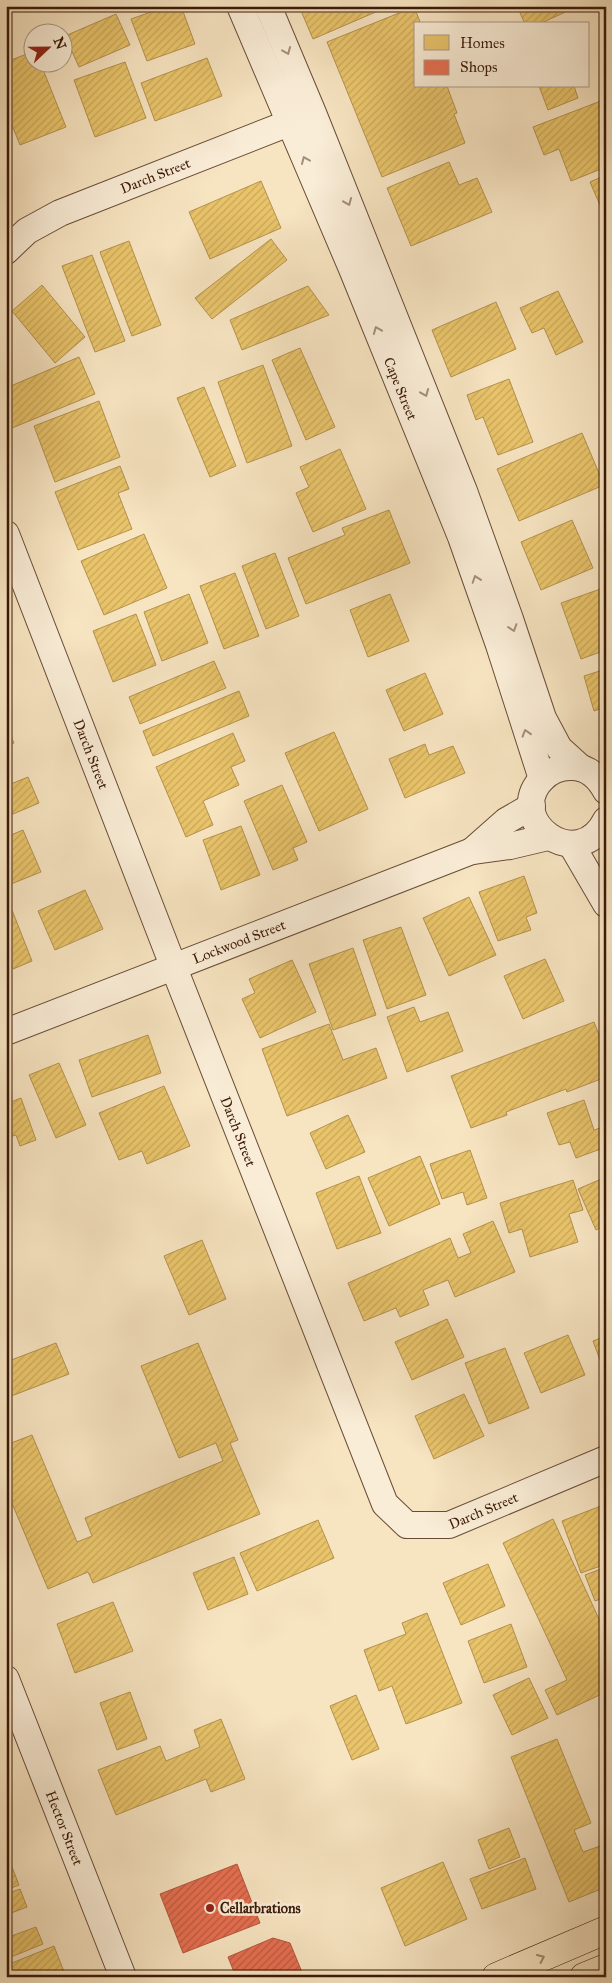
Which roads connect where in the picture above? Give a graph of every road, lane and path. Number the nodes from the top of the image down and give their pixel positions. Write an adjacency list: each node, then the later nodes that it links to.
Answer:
1 (240, 6): 3 (street, Cape Street)
2 (268, 6): 3 (street, Cape Street, one-way to 3)
3 (301, 118): 4 (street, Darch Street); 6 (street, Cape Street, one-way to 6); 7 (street, Cape Street, one-way to 3)
4 (6, 251)
5 (6, 534): 13 (street, Darch Street)
6 (596, 776): 7 (street)
7 (542, 779): 8 (street)
8 (532, 806): 10 (street); 11 (street, Lockwood Street)
9 (605, 833): 10 (street, Lockwood Street)
10 (560, 841): 11 (street, Lockwood Street); 12 (street)
11 (472, 851): 13 (street, Lockwood Street)
12 (606, 904)
13 (174, 968): 14 (street, Lockwood Street); 15 (street, Darch Street)
14 (6, 1032)
15 (606, 1459)
16 (6, 1679): 19 (street, Hector Street)
17 (606, 1930): 20 (main road, one-way to 17)
18 (606, 1968): 21 (main road)
19 (122, 1977)
20 (496, 1977)
21 (584, 1977)

